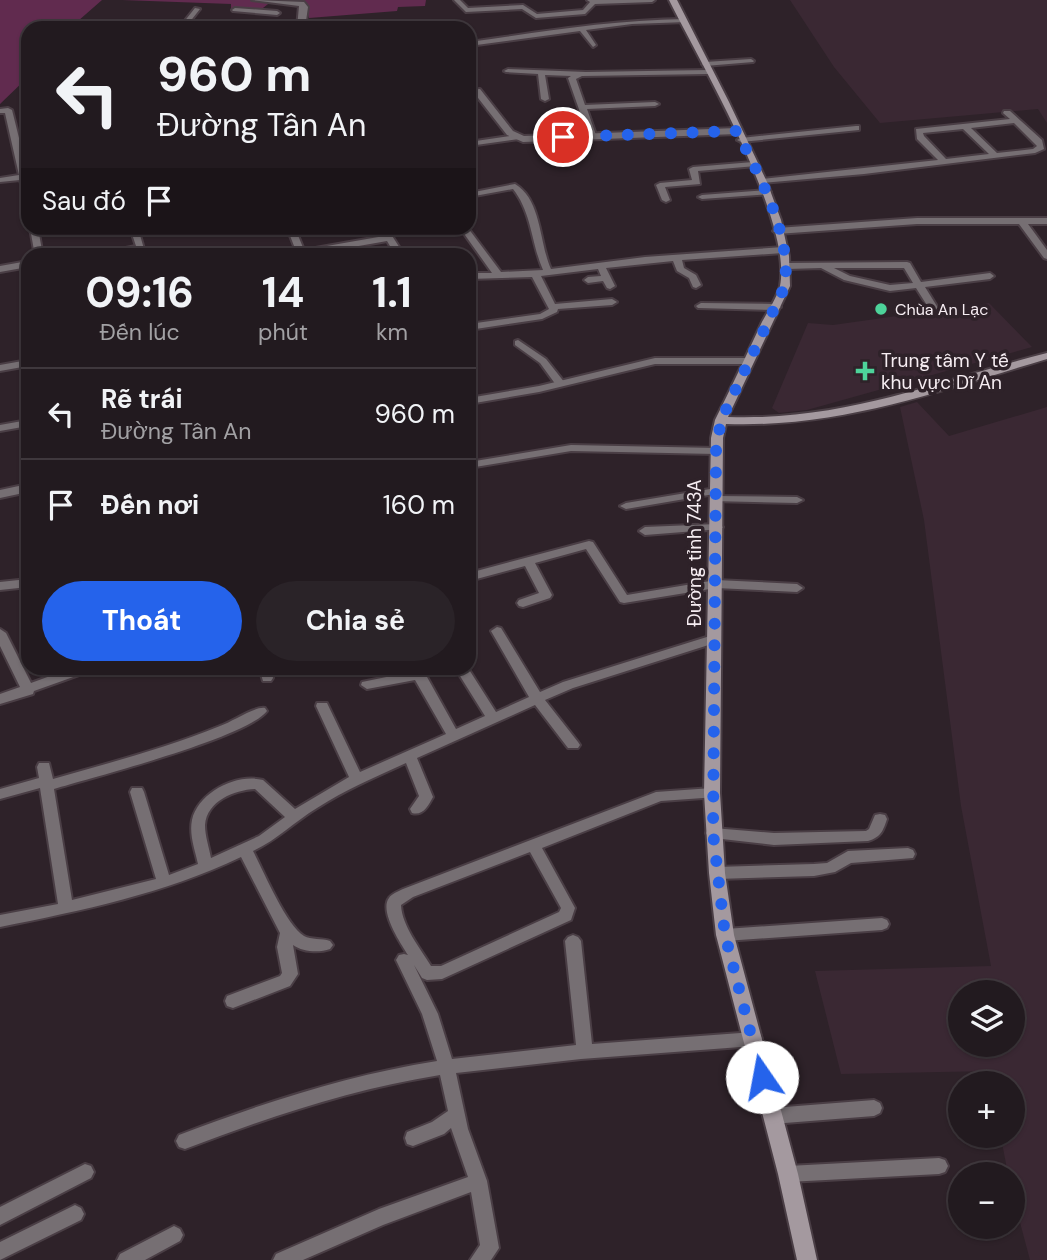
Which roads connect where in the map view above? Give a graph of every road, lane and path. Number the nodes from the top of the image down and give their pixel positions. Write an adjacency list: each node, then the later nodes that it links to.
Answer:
1 (256, 0): 9 (street); 11 (street)
2 (457, 0): 5 (street)
3 (652, 0): 6 (street)
4 (673, 0): 12 (main road, Đường tỉnh 743A)
5 (592, 1): 6 (street)
6 (611, 2): 8 (street)
7 (197, 9): 10 (street)
8 (617, 9)
9 (278, 13)
10 (188, 21)
11 (301, 21)
12 (684, 21): 13 (street); 19 (main road, Đường tỉnh 743A)
13 (581, 28): 14 (street); 16 (street)
14 (492, 41): 15 (street); 17 (street)
15 (476, 43)
16 (593, 46)
17 (498, 49)
18 (751, 61): 19 (street)
19 (706, 68): 22 (street); 33 (main road, Đường tỉnh 743A)
20 (508, 71): 21 (street)
21 (541, 72): 22 (street); 24 (street)
22 (580, 74): 26 (street)
23 (476, 91): 34 (street)
24 (545, 99)
25 (656, 104): 26 (street)
26 (582, 107): 32 (street)
27 (4, 110): 38 (street)
28 (1007, 113): 29 (street)
29 (1016, 121): 30 (street); 36 (street)
30 (965, 125): 36 (street); 37 (street)
31 (856, 128): 33 (street)
32 (592, 135): 33 (street); 34 (street)
33 (739, 135): 39 (main road, Đường tỉnh 743A)
34 (516, 137): 35 (street)
35 (476, 143)
36 (995, 155): 37 (street)
37 (943, 160): 42 (street)
38 (21, 161)
39 (753, 164): 42 (main road, Đường tỉnh 743A); 46 (street)
40 (21, 177): 41 (street)
41 (0, 180)
42 (762, 181): 43 (main road, Đường tỉnh 743A)
43 (767, 192): 45 (street); 49 (main road, Đường tỉnh 743A)
44 (476, 194): 63 (street)
45 (702, 197)
46 (666, 200)
47 (1047, 221): 48 (street)
48 (1023, 223): 49 (street); 56 (street)
49 (778, 230): 55 (main road, Đường tỉnh 743A)
50 (386, 235): 52 (street)
51 (469, 235): 64 (street)
52 (388, 238): 53 (street); 54 (street)
53 (330, 248)
54 (395, 248)
55 (783, 250): 57 (street); 61 (main road, Đường tỉnh 743A)
56 (1047, 256)
57 (677, 257): 60 (street); 69 (street)
58 (21, 265): 62 (street)
59 (821, 265): 61 (street); 70 (street); 70 (street)
60 (601, 266): 63 (street); 68 (street)
61 (787, 266): 74 (main road, Đường tỉnh 743A)
62 (0, 269)
63 (548, 272): 65 (street)
64 (497, 273): 65 (street); 66 (street)
65 (535, 274): 73 (street)
66 (476, 275)
67 (990, 276): 70 (street)
68 (588, 280)
69 (696, 285)
70 (919, 285): 75 (street)
71 (611, 302): 73 (street)
72 (701, 306): 74 (street)
73 (554, 307): 76 (street)
74 (776, 307): 79 (main road, Đường tỉnh 743A)
75 (933, 309)
76 (476, 326)
77 (518, 343): 82 (street)
78 (1047, 356): 84 (main road)
79 (748, 361): 82 (street); 84 (main road, Đường tỉnh 743A)
80 (21, 364): 81 (street)
81 (0, 368)
82 (560, 383): 83 (street)
83 (476, 400)
84 (721, 420): 87 (main road, Đường tỉnh 743A)
85 (21, 424): 86 (street)
86 (0, 428)
87 (716, 451): 88 (street); 91 (main road, Đường tỉnh 743A)
88 (476, 464)
89 (21, 490): 90 (street)
90 (0, 494)
91 (716, 495): 92 (street); 93 (street); 94 (main road, Đường tỉnh 743A)
92 (797, 500)
93 (626, 506)
94 (717, 527): 95 (street); 99 (main road, Đường tỉnh 743A)
95 (645, 531)
96 (528, 561): 97 (street); 99 (street); 102 (street)
97 (476, 575)
98 (21, 584): 100 (street)
99 (716, 584): 101 (street); 105 (main road, Đường tỉnh 743A)
100 (0, 586)
101 (797, 589)
102 (523, 603)
103 (497, 631): 113 (street)
104 (0, 634): 111 (street)
105 (714, 639): 113 (street); 123 (main road, Đường tỉnh 743A)
106 (68, 675): 111 (street)
107 (405, 675): 110 (street)
108 (419, 675): 117 (street)
109 (465, 675): 116 (street)
110 (367, 685)
111 (28, 691): 112 (street)
112 (0, 698)
113 (537, 699): 116 (street); 118 (street)
114 (322, 706): 121 (street)
115 (260, 710): 120 (street)
116 (493, 718): 117 (street)
117 (454, 737): 119 (street)
118 (573, 745)
119 (410, 757): 121 (street); 125 (street)
120 (46, 778): 124 (street); 135 (street)
121 (357, 779): 126 (street)
122 (137, 792): 134 (street)
123 (712, 793): 128 (main road, Đường tỉnh 743A); 129 (street)
124 (0, 794)
125 (417, 810)
126 (294, 817): 130 (street); 132 (street)
127 (880, 819): 128 (street)
128 (713, 833): 133 (main road, Đường tỉnh 743A)
129 (533, 845): 129 (street)
130 (245, 850): 132 (street); 138 (street)
131 (908, 854): 133 (street)
132 (206, 867): 134 (street)
133 (717, 873): 139 (main road, Đường tỉnh 743A)
134 (164, 883): 135 (street)
135 (66, 908): 136 (street)
136 (0, 920)
137 (882, 924): 139 (street)
138 (288, 933): 141 (street); 143 (street)
139 (725, 935): 144 (main road, Đường tỉnh 743A)
140 (573, 941): 145 (street)
141 (325, 945)
142 (404, 960): 146 (street)
143 (233, 1001)
144 (754, 1039): 145 (street); 149 (main road, Đường tỉnh 743A)
145 (584, 1051): 146 (street)
146 (447, 1068): 148 (street); 151 (street)
147 (873, 1108): 149 (street)
148 (458, 1114): 150 (street); 155 (street)
149 (772, 1116): 154 (main road, Đường tỉnh 743A)
150 (413, 1138)
151 (185, 1141)
152 (939, 1166): 154 (street)
153 (85, 1172): 157 (street)
154 (788, 1174): 163 (main road, Đường tỉnh 743A)
155 (478, 1181): 161 (street); 162 (street)
156 (75, 1214): 159 (street)
157 (0, 1216)
158 (174, 1235): 160 (street)
159 (0, 1251)
160 (126, 1260)
161 (282, 1260)
162 (479, 1260)
163 (807, 1260)

